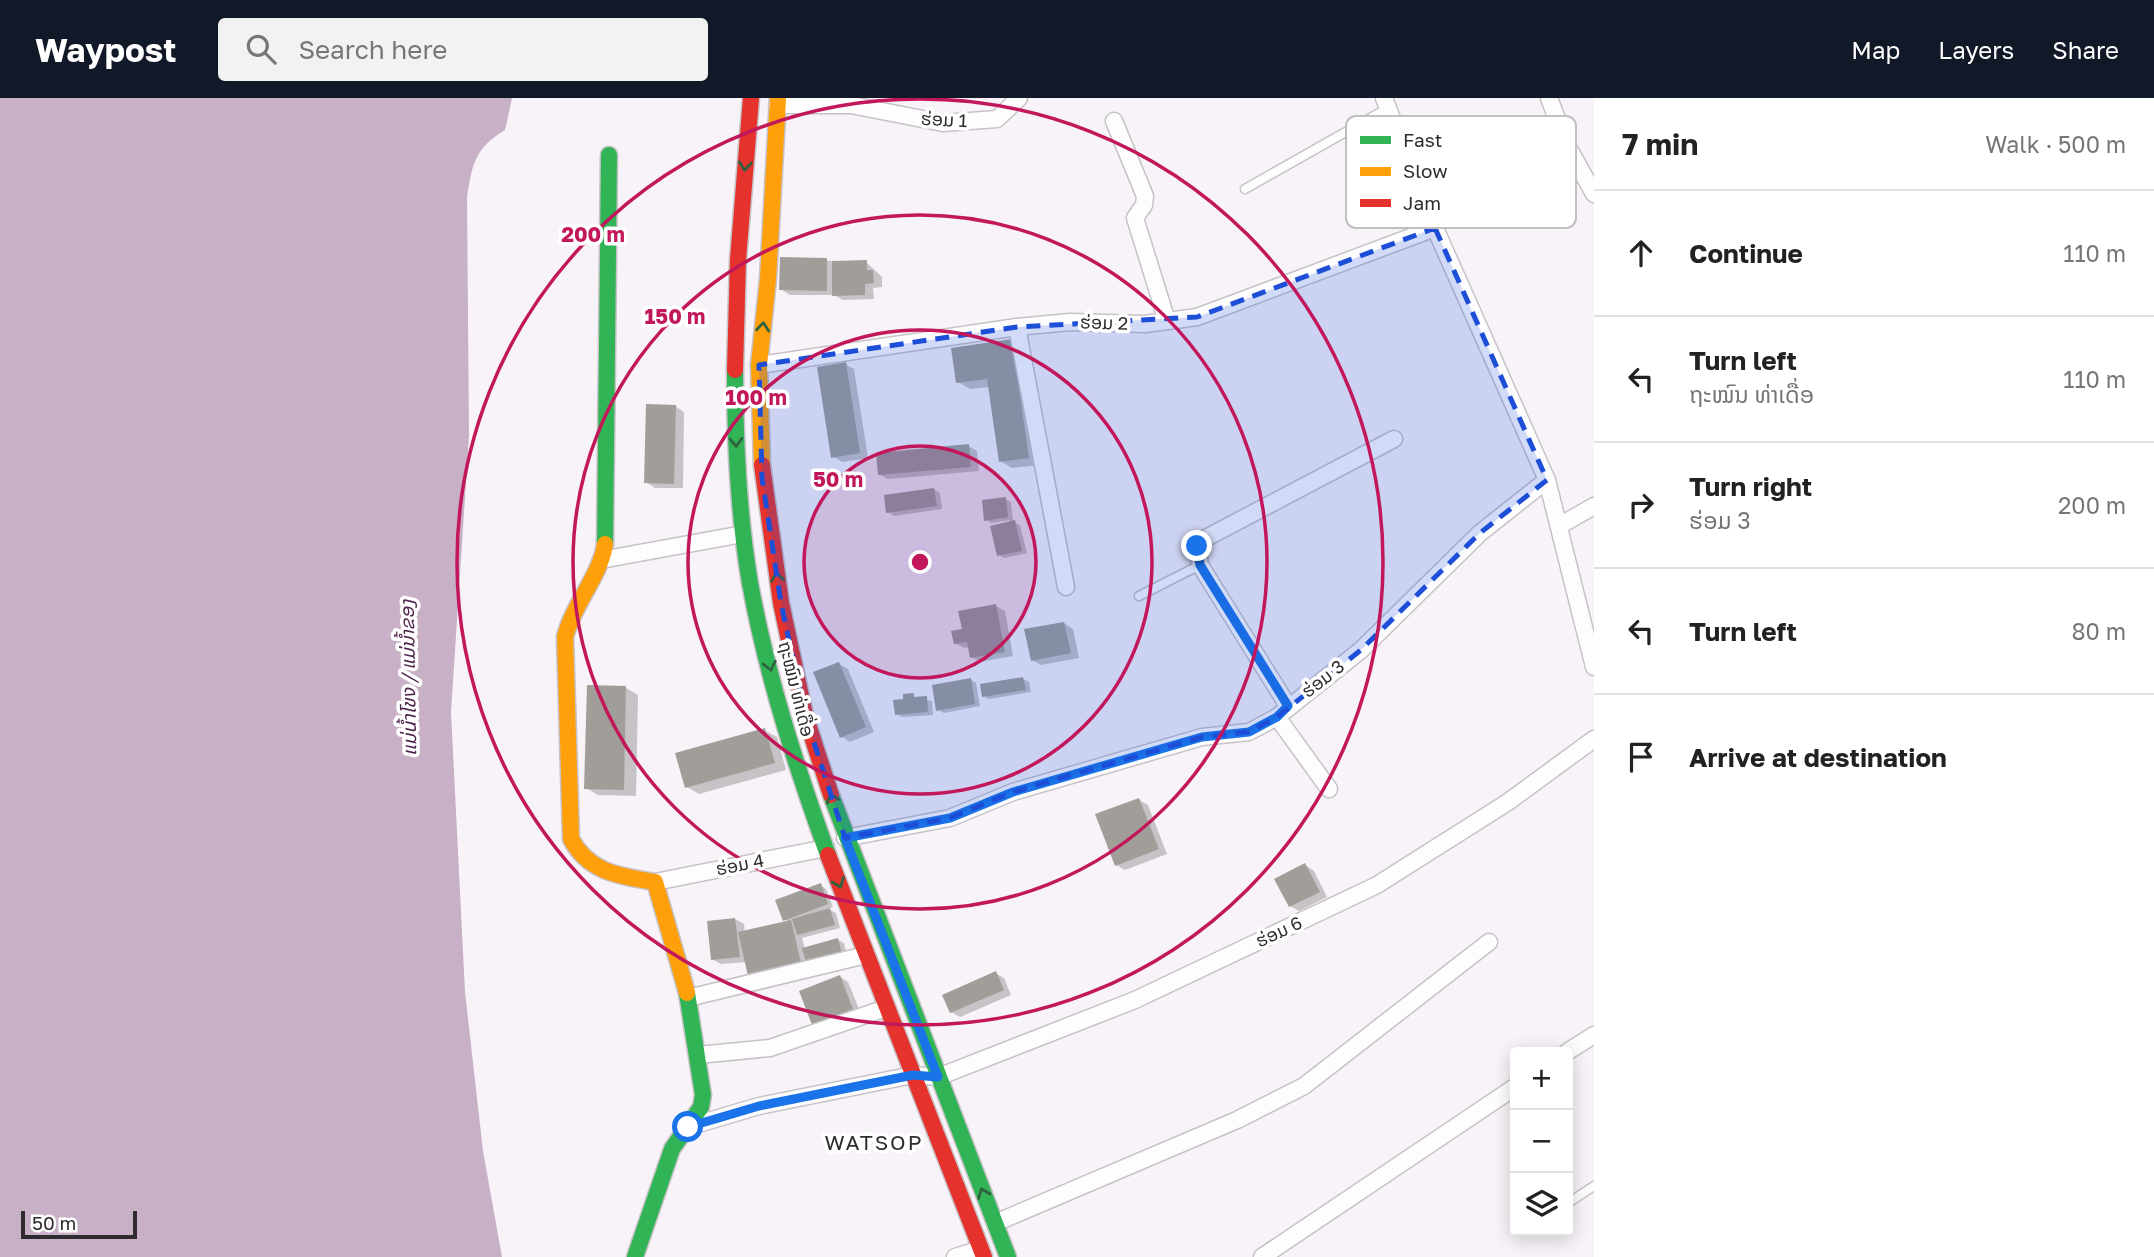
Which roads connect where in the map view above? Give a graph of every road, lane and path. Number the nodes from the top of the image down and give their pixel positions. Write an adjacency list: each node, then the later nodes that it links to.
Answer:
1 (751, 98): 22 (main road, ຖະໝົນ ທ່າເດື່ອ, one-way to 22)
2 (1018, 98): 4 (street, ຮ່ອມ 1)
3 (1549, 98): 7 (street)
4 (778, 101): 17 (main road, ຖະໝົນ ທ່າເດື່ອ, one-way to 4)
5 (1386, 103): 6 (lane)
6 (1365, 116)
7 (1556, 116)
8 (1114, 121): 15 (street)
9 (1346, 128): 12 (lane)
10 (609, 155): 23 (main road)
11 (1576, 162): 13 (street)
12 (1245, 190)
13 (1594, 194)
14 (1435, 228): 15 (street, ຮ່ອມ 2); 19 (street)
15 (1167, 321): 16 (street, ຮ່ອມ 2)
16 (1017, 327): 17 (street, ຮ່ອມ 2); 25 (street)
17 (759, 365): 31 (main road, ຖະໝົນ ທ່າເດື່ອ, one-way to 17)
18 (1394, 439): 24 (street)
19 (1548, 480): 21 (street); 28 (street, ຮ່ອມ 3)
20 (1594, 506): 21 (street)
21 (1559, 526): 27 (street)
22 (743, 534): 23 (street); 32 (main road, ຖະໝົນ ທ່າເດື່ອ, one-way to 32)
23 (601, 560): 33 (main road)
24 (1200, 565): 26 (lane); 28 (street)
25 (1066, 587)
26 (1139, 596)
27 (1594, 667)
28 (1282, 712): 30 (street); 31 (street, ຮ່ອມ 3)
29 (1594, 739): 42 (street, ຮ່ອມ 6)
30 (1329, 789)
31 (845, 838): 42 (main road, ຖະໝົນ ທ່າເດື່ອ)
32 (825, 848): 33 (street, ຮ່ອມ 4); 35 (main road, ຖະໝົນ ທ່າເດື່ອ, one-way to 35)
33 (655, 882): 36 (main road)
34 (1489, 942): 47 (street)
35 (866, 955): 36 (street); 37 (main road, ຖະໝົນ ທ່າເດື່ອ)
36 (688, 998): 40 (main road)
37 (886, 1009): 40 (street); 41 (main road, ຖະໝົນ ທ່າເດື່ອ)
38 (1594, 1034): 39 (street)
39 (1573, 1048)
40 (698, 1055): 44 (main road)
41 (913, 1075): 42 (street); 44 (street); 48 (main road, ຖະໝົນ ທ່າເດື່ອ)
42 (938, 1077): 47 (main road, ຖະໝົນ ທ່າເດື່ອ, one-way to 42)
43 (1510, 1090): 52 (street)
44 (688, 1127): 49 (main road)
45 (1594, 1186): 46 (lane)
46 (1573, 1200)
47 (995, 1223): 51 (main road, ຖະໝົນ ທ່າເດື່ອ)
48 (982, 1253): 50 (street)
49 (635, 1257)
50 (955, 1257)
51 (1008, 1257)
52 (1262, 1257)

